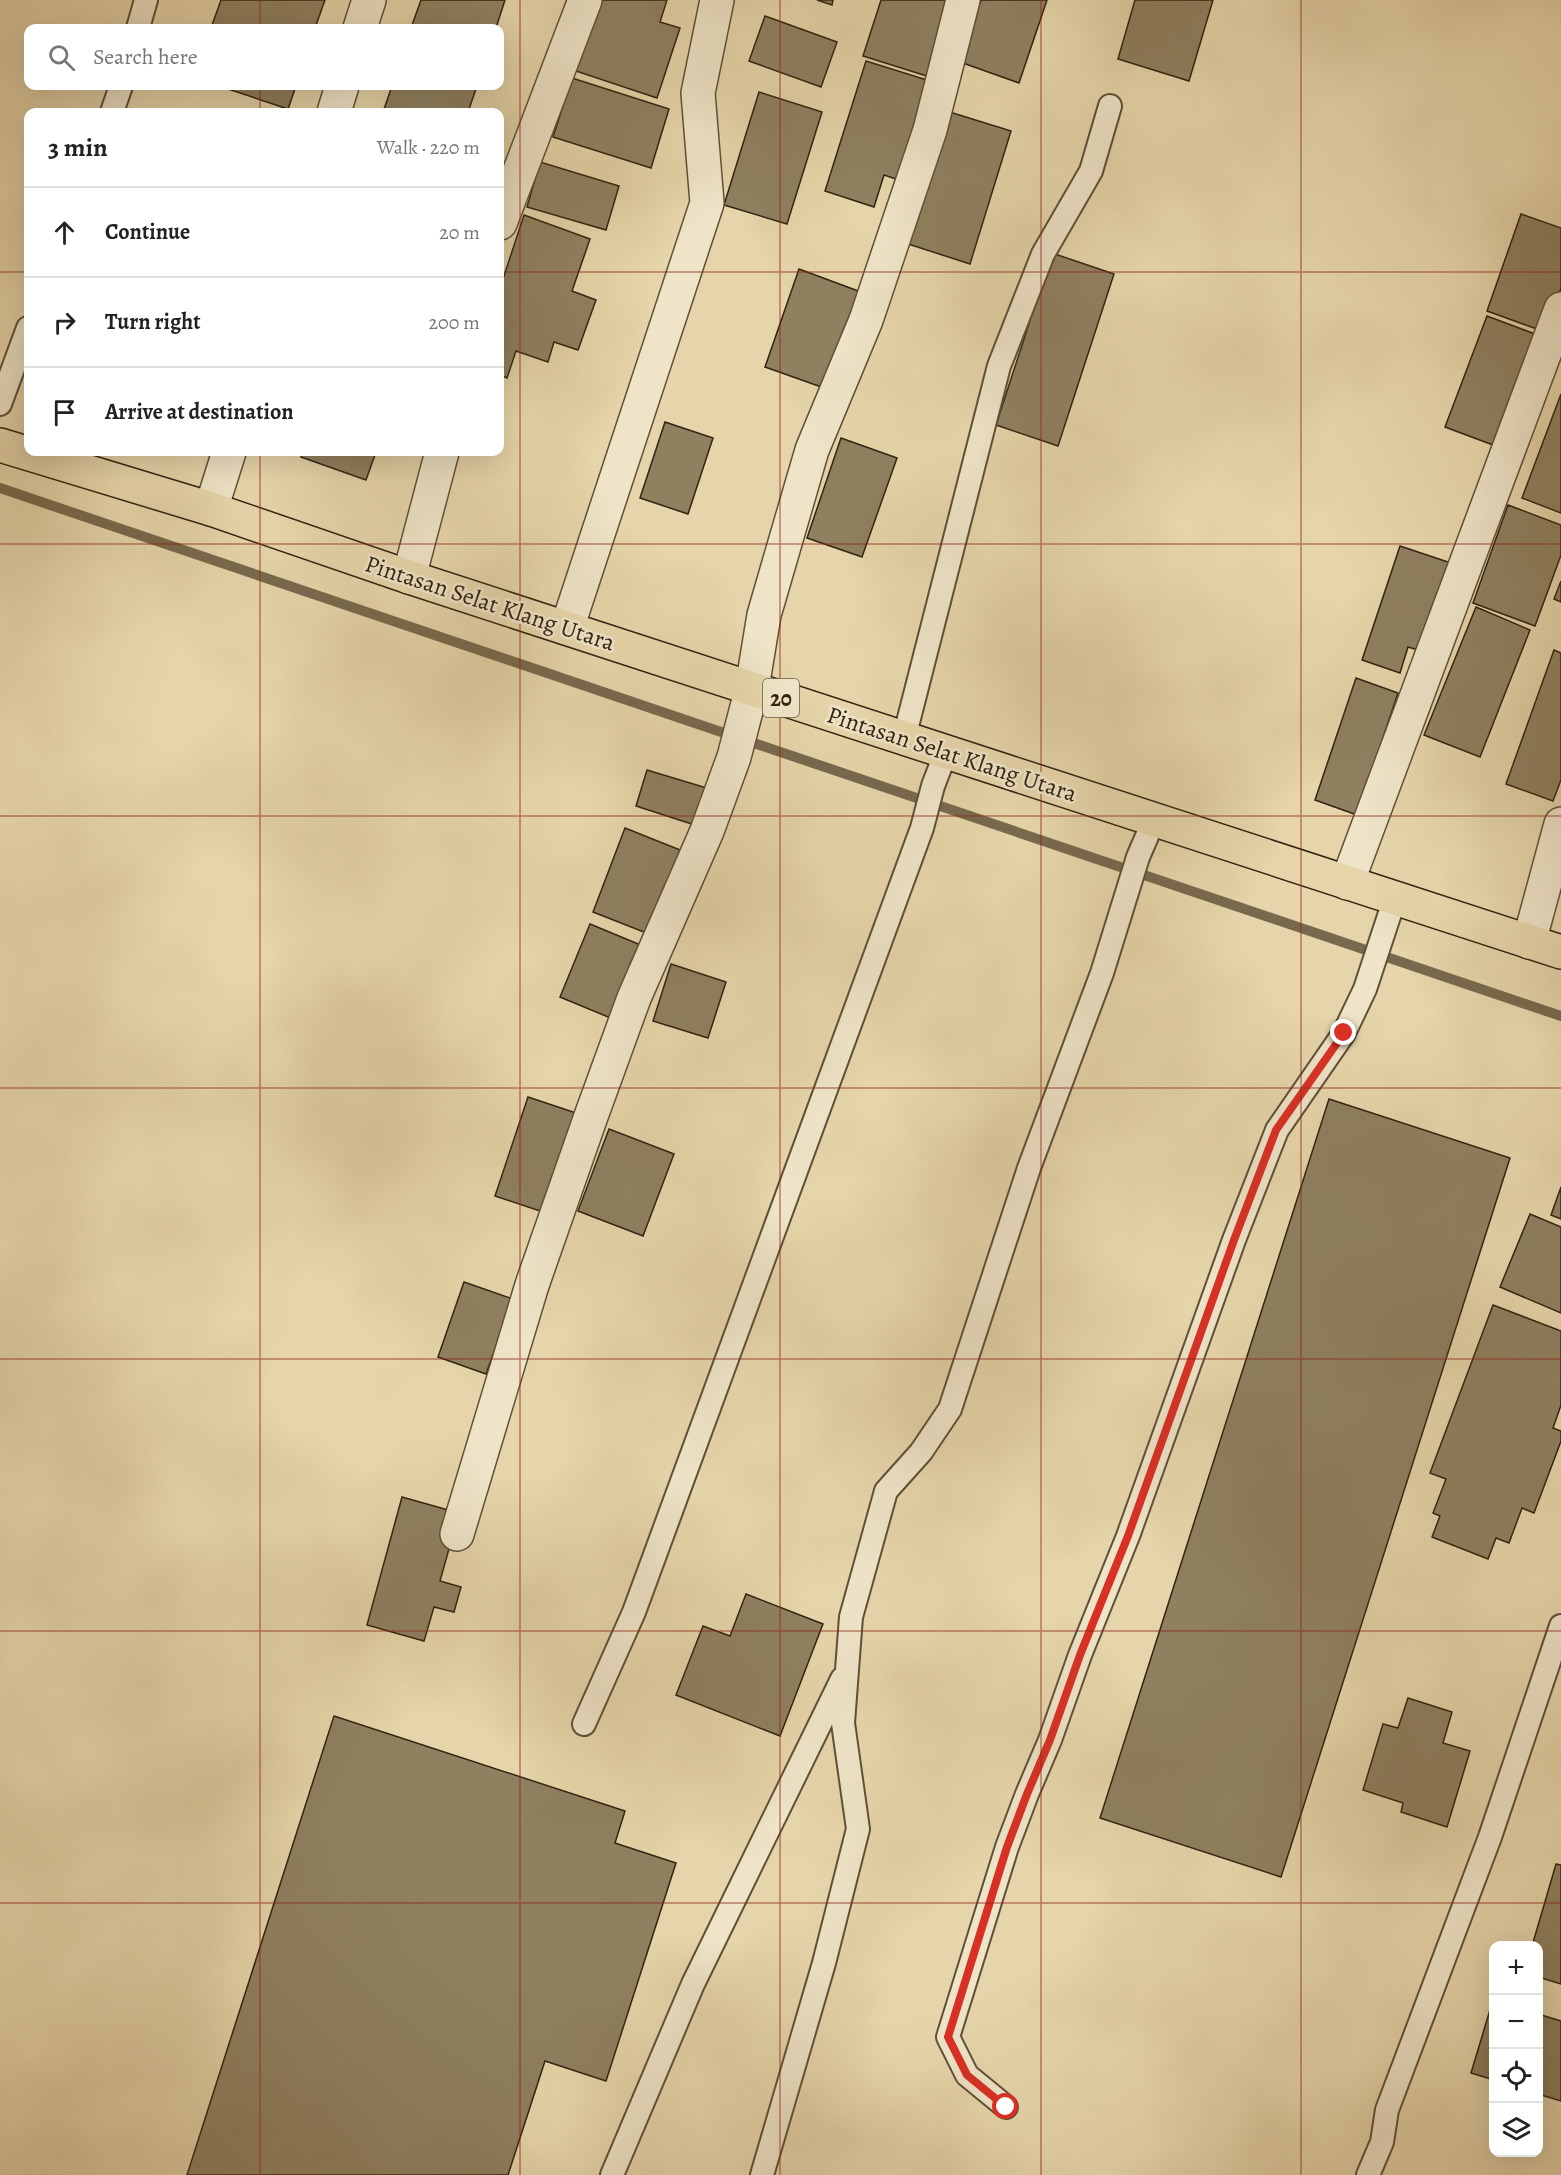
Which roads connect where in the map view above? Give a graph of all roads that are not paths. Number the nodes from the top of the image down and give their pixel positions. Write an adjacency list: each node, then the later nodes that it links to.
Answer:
1 (146, 0): 6 (lane)
2 (369, 0): 7 (street)
3 (585, 0): 13 (street)
4 (717, 0): 24 (street)
5 (963, 0): 25 (street)
6 (139, 24)
7 (361, 24)
8 (120, 90): 11 (lane)
9 (341, 90): 12 (street)
10 (1110, 106): 26 (lane)
11 (113, 108)
12 (335, 108)
13 (504, 213)
14 (1561, 309): 30 (street)
15 (24, 339): 16 (lane)
16 (0, 404)
17 (0, 445): 18 (highway, Pintasan Selat Klang Utara / 20)
18 (24, 452)
19 (36, 456): 22 (highway, Pintasan Selat Klang Utara / 20)
20 (228, 456): 22 (street)
21 (441, 456): 23 (street)
22 (211, 509): 23 (highway, Pintasan Selat Klang Utara / 20)
23 (409, 577): 24 (highway, Pintasan Selat Klang Utara / 20)
24 (567, 628): 25 (highway, Pintasan Selat Klang Utara / 20)
25 (752, 688): 26 (highway, Pintasan Selat Klang Utara / 20); 34 (street)
26 (904, 738): 27 (highway, Pintasan Selat Klang Utara / 20)
27 (946, 752): 28 (highway, Pintasan Selat Klang Utara / 20); 37 (lane)
28 (1154, 820): 30 (highway, Pintasan Selat Klang Utara / 20); 36 (lane)
29 (1561, 824): 32 (street)
30 (1347, 883): 31 (highway, Pintasan Selat Klang Utara / 20)
31 (1395, 898): 32 (highway, Pintasan Selat Klang Utara / 20); 38 (lane)
32 (1529, 942): 33 (highway, Pintasan Selat Klang Utara / 20)
33 (1561, 952)
34 (457, 1534)
35 (1561, 1626): 41 (lane)
36 (848, 1667): 39 (lane); 40 (lane)
37 (584, 1724)
38 (1006, 2107)
39 (612, 2175)
40 (762, 2175)
41 (1368, 2175)

